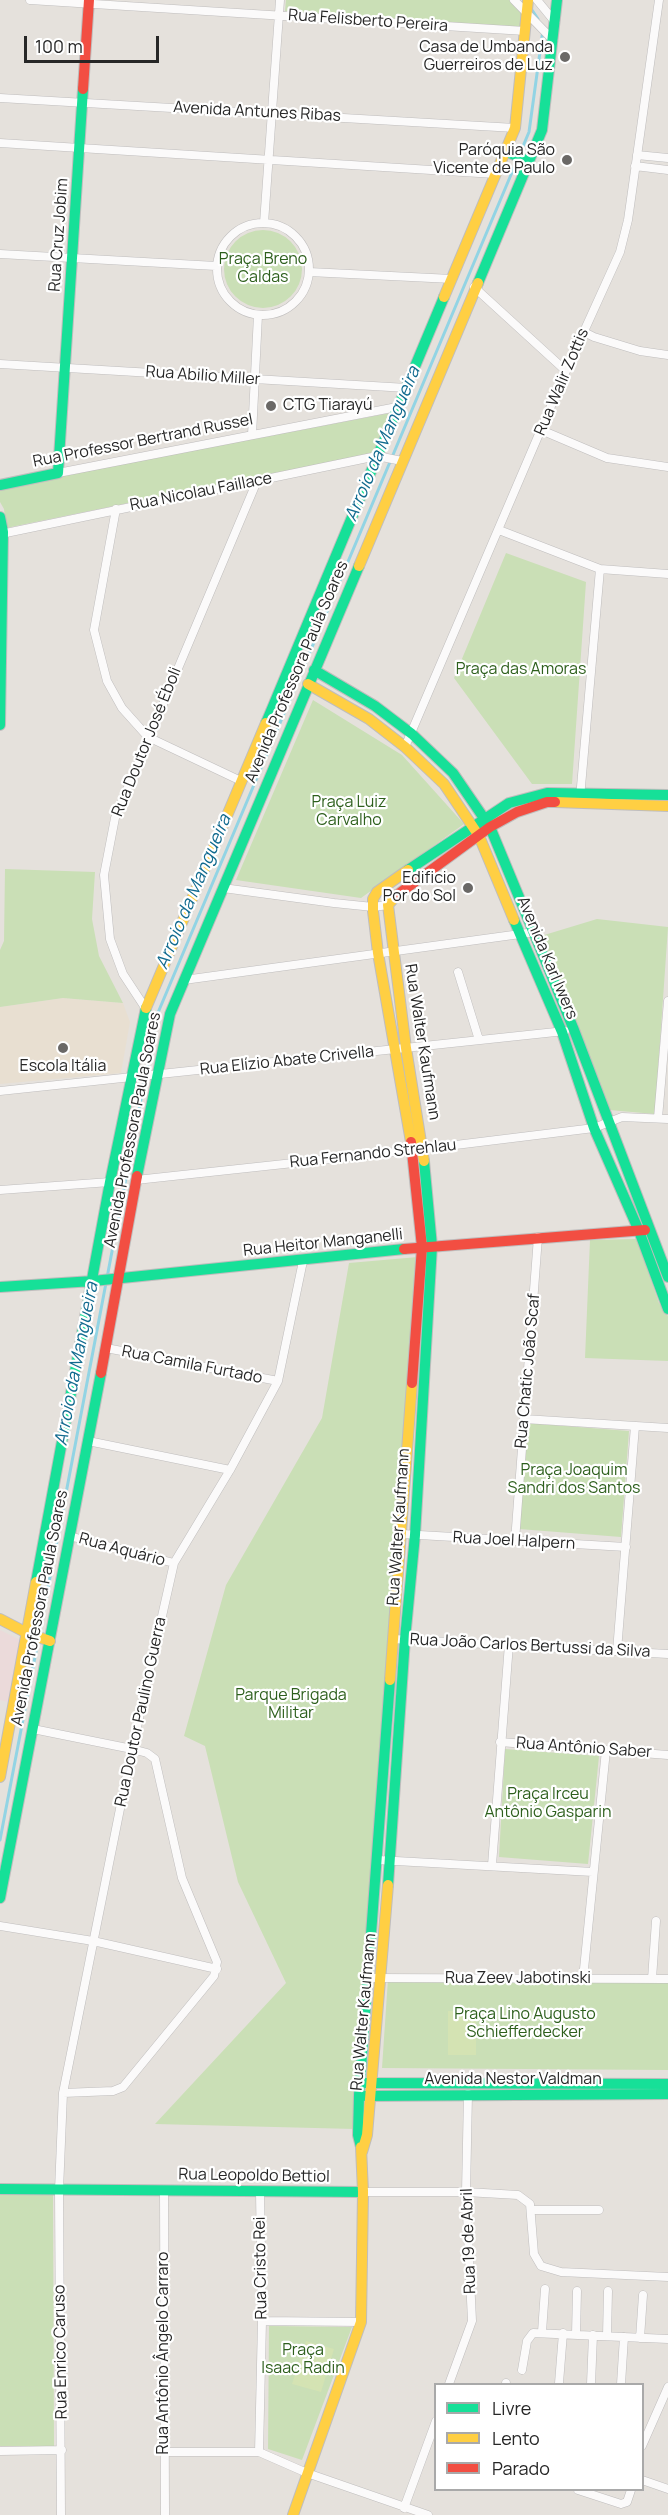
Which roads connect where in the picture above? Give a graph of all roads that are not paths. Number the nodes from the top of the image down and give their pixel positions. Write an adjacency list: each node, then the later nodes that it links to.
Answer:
1 (30, 0): 6 (street, Rua Felisberto Pereira)
2 (280, 0): 8 (street)
3 (514, 0): 7 (street)
4 (557, 0): 9 (street, Avenida Professora Paula Soares)
5 (659, 0): 18 (street, Rua Walir Zottis)
6 (88, 2): 8 (street, Rua Felisberto Pereira); 13 (street, Rua Cruz Jobim)
7 (530, 5): 9 (street); 10 (street, Avenida Professora Paula Soares); 11 (street)
8 (279, 15): 10 (street, Rua Felisberto Pereira); 14 (street)
9 (555, 22): 11 (street, Avenida Professora Paula Soares)
10 (525, 31): 15 (street, Avenida Professora Paula Soares)
11 (550, 37): 19 (street, Avenida Professora Paula Soares)
12 (0, 98): 13 (street, Avenida Antunes Ribas)
13 (81, 102): 14 (street, Avenida Antunes Ribas); 17 (street, Rua Cruz Jobim)
14 (273, 113): 15 (street, Avenida Antunes Ribas); 21 (street)
15 (515, 128): 19 (street, Avenida Professora Paula Soares)
16 (0, 143): 17 (street)
17 (80, 147): 21 (street); 27 (street, Rua Cruz Jobim)
18 (637, 155): 20 (street); 22 (street, Rua Walir Zottis)
19 (517, 156): 24 (street, Avenida Professora Paula Soares); 31 (street, Avenida Professora Paula Soares)
20 (668, 158)
21 (270, 160): 24 (street); 25 (street)
22 (635, 166): 23 (street); 33 (street, Rua Walir Zottis)
23 (668, 170)
24 (495, 174): 30 (street, Avenida Professora Paula Soares)
25 (264, 223): 28 (street); 29 (street)
26 (0, 254): 27 (street)
27 (72, 258): 28 (street); 36 (street, Rua Cruz Jobim)
28 (216, 266): 32 (street)
29 (309, 272): 30 (street); 32 (street)
30 (452, 279): 39 (street, Avenida Professora Paula Soares)
31 (474, 287): 37 (street); 43 (street, Avenida Professora Paula Soares)
32 (258, 315): 38 (street)
33 (584, 332): 34 (street); 37 (street, Rua Walir Zottis)
34 (668, 355)
35 (0, 364): 36 (street, Rua Abilio Miller)
36 (65, 367): 38 (street, Rua Abilio Miller); 45 (street, Rua Cruz Jobim)
37 (566, 370): 41 (street, Rua Walir Zottis)
38 (254, 379): 39 (street, Rua Abilio Miller); 42 (street)
39 (407, 388): 40 (street, Avenida Professora Paula Soares)
40 (397, 407): 42 (street, Rua Professor Bertrand Russel); 43 (street, Avenida Professora Paula Soares)
41 (541, 430): 44 (street); 50 (street, Rua Walir Zottis)
42 (252, 435): 45 (street, Rua Professor Bertrand Russel)
43 (390, 458): 46 (street, Rua Nicolau Faillace); 54 (street, Avenida Professora Paula Soares); 60 (street, Avenida Professora Paula Soares)
44 (668, 467)
45 (58, 473): 47 (street, Rua Professor Bertrand Russel)
46 (257, 481): 48 (street, Rua Nicolau Faillace); 58 (street, Rua Doutor José Éboli)
47 (0, 485)
48 (116, 509): 51 (street, Rua Nicolau Faillace); 58 (street)
49 (0, 517): 51 (street)
50 (500, 530): 52 (street); 57 (street, Rua Walir Zottis)
51 (2, 533): 56 (street)
52 (600, 569): 53 (street); 62 (street)
53 (668, 574)
54 (314, 670): 55 (street, Avenida Professora Paula Soares); 57 (street, Avenida Karl Iwers)
55 (308, 684): 59 (street, Avenida Karl Iwers); 67 (street, Avenida Professora Paula Soares)
56 (0, 725)
57 (412, 734): 59 (street, Rua Walir Zottis); 64 (street, Avenida Karl Iwers)
58 (148, 737): 60 (street); 77 (street, Rua Doutor José Éboli)
59 (405, 747): 65 (street, Avenida Karl Iwers)
60 (241, 781): 77 (street, Avenida Professora Paula Soares)
61 (668, 795): 62 (street)
62 (580, 796): 63 (street); 64 (street)
63 (668, 806)
64 (487, 822): 65 (street); 66 (street); 70 (street, Avenida Karl Iwers)
65 (472, 826): 66 (street, Avenida Karl Iwers); 69 (street)
66 (479, 836): 68 (street); 71 (street, Avenida Karl Iwers)
67 (223, 888): 69 (street); 75 (street, Avenida Professora Paula Soares)
68 (388, 905): 69 (street); 72 (street, Rua Walter Kaufmann)
69 (373, 906): 73 (street, Rua Walter Kaufmann)
70 (535, 932): 71 (street); 78 (street, Avenida Karl Iwers)
71 (522, 934): 72 (street); 79 (street, Avenida Karl Iwers)
72 (393, 951): 73 (street); 81 (street, Rua Walter Kaufmann)
73 (378, 953): 75 (street); 82 (street, Rua Walter Kaufmann)
74 (458, 972): 80 (street)
75 (184, 980): 83 (street, Avenida Professora Paula Soares)
76 (668, 1001): 85 (street)
77 (146, 1009): 83 (street, Avenida Professora Paula Soares)
78 (574, 1030): 79 (street, Rua Elízio Abate Crivella); 87 (street, Avenida Karl Iwers)
79 (562, 1032): 80 (street, Rua Elízio Abate Crivella); 88 (street, Avenida Karl Iwers)
80 (479, 1040): 81 (street, Rua Elízio Abate Crivella)
81 (406, 1048): 82 (street, Rua Elízio Abate Crivella); 89 (street, Rua Walter Kaufmann)
82 (393, 1049): 83 (street, Rua Elízio Abate Crivella); 89 (street, Rua Walter Kaufmann)
83 (144, 1076): 84 (street, Rua Elízio Abate Crivella); 90 (street, Avenida Professora Paula Soares); 91 (street, Avenida Professora Paula Soares)
84 (0, 1091)
85 (658, 1118): 86 (street, Rua Fernando Strehlau); 87 (street, Rua Fernando Strehlau)
86 (668, 1119)
87 (609, 1121): 88 (street, Rua Fernando Strehlau); 93 (street, Avenida Karl Iwers)
88 (594, 1128): 89 (street, Rua Fernando Strehlau); 93 (street, Avenida Karl Iwers)
89 (418, 1150): 90 (street, Rua Fernando Strehlau); 95 (street, Rua Walter Kaufmann)
90 (136, 1180): 98 (street, Avenida Professora Paula Soares)
91 (110, 1182): 92 (street); 98 (street, Avenida Professora Paula Soares)
92 (0, 1190)
93 (644, 1231): 94 (street, Rua Heitor Manganelli); 97 (street, Avenida Karl Iwers); 100 (street, Avenida Karl Iwers)
94 (538, 1237): 95 (street, Rua Heitor Manganelli); 103 (street, Rua Chatic João Scaf)
95 (427, 1247): 96 (street, Rua Heitor Manganelli); 108 (street, Rua Walter Kaufmann); 109 (street, Rua Walter Kaufmann)
96 (303, 1261): 98 (street, Rua Heitor Manganelli); 102 (street, Rua Doutor Paulino Guerra)
97 (668, 1277)
98 (106, 1280): 99 (street, Rua Heitor Manganelli); 101 (street, Avenida Professora Paula Soares); 115 (street, Avenida Professora Paula Soares)
99 (0, 1287)
100 (668, 1309)
101 (106, 1348): 102 (street, Rua Camila Furtado); 106 (street, Avenida Professora Paula Soares)
102 (278, 1381): 107 (street, Rua Doutor Paulino Guerra)
103 (524, 1419): 104 (street); 111 (street, Rua Chatic João Scaf)
104 (635, 1426): 105 (street); 112 (street)
105 (668, 1428)
106 (88, 1441): 107 (street); 110 (street, Avenida Professora Paula Soares)
107 (230, 1470): 113 (street, Rua Doutor Paulino Guerra)
108 (402, 1534): 109 (street, Rua Joel Halpern); 116 (street, Rua Walter Kaufmann)
109 (415, 1535): 111 (street, Rua Joel Halpern); 117 (street, Rua Walter Kaufmann)
110 (69, 1536): 113 (street, Rua Aquário); 115 (street, Avenida Professora Paula Soares)
111 (515, 1541): 112 (street, Rua Joel Halpern)
112 (626, 1547): 119 (street)
113 (174, 1563): 123 (street, Rua Doutor Paulino Guerra)
114 (0, 1619): 115 (street)
115 (38, 1637): 121 (street, Avenida Professora Paula Soares); 126 (street, Avenida Professora Paula Soares)
116 (393, 1639): 117 (street, Rua João Carlos Bertussi da Silva); 127 (street, Rua Walter Kaufmann)
117 (405, 1639): 118 (street, Rua João Carlos Bertussi da Silva); 128 (street, Rua Walter Kaufmann)
118 (509, 1644): 119 (street, Rua João Carlos Bertussi da Silva); 122 (street)
119 (617, 1651): 120 (street, Rua João Carlos Bertussi da Silva)
120 (668, 1654)
121 (33, 1730): 123 (street); 131 (street, Avenida Professora Paula Soares)
122 (500, 1742): 124 (street, Rua Antônio Saber); 129 (street)
123 (132, 1749): 134 (street, Rua Doutor Paulino Guerra); 135 (street)
124 (606, 1750): 125 (street, Rua Antônio Saber); 130 (street)
125 (668, 1755)
126 (0, 1777)
127 (378, 1860): 128 (street); 136 (street, Rua Walter Kaufmann)
128 (391, 1860): 129 (street); 137 (street, Rua Walter Kaufmann)
129 (492, 1865): 130 (street)
130 (593, 1872): 138 (street)
131 (0, 1898)
132 (656, 1921): 139 (street)
133 (0, 1926): 134 (street)
134 (93, 1941): 135 (street); 144 (street, Rua Doutor Paulino Guerra)
135 (217, 1969): 144 (street)
136 (369, 1978): 137 (street, Rua Zeev Jabotinski); 141 (street, Rua Walter Kaufmann)
137 (382, 1978): 138 (street, Rua Zeev Jabotinski); 142 (street, Rua Walter Kaufmann)
138 (583, 1979): 139 (street, Rua Zeev Jabotinski)
139 (652, 1979): 140 (street, Rua Zeev Jabotinski)
140 (668, 1979)
141 (360, 2083): 142 (street, Avenida Nestor Valdman); 147 (street, Rua Walter Kaufmann)
142 (373, 2084): 143 (street, Avenida Nestor Valdman); 148 (street, Rua Walter Kaufmann)
143 (668, 2084)
144 (63, 2093): 151 (street, Rua Doutor Paulino Guerra)
145 (468, 2094): 146 (street, Avenida Nestor Valdman); 148 (street, Avenida Nestor Valdman); 155 (street, Rua 19 de Abril)
146 (668, 2094)
147 (359, 2096): 148 (street, Avenida Nestor Valdman); 149 (street, Rua Walter Kaufmann)
148 (372, 2096): 149 (street, Rua Walter Kaufmann)
149 (362, 2152): 154 (street, Rua Walter Kaufmann)
150 (0, 2189): 151 (street, Rua Leopoldo Bettiol)
151 (59, 2190): 152 (street, Rua Leopoldo Bettiol); 181 (street, Rua Enrico Caruso)
152 (164, 2190): 153 (street, Rua Leopoldo Bettiol); 183 (street, Rua Antônio Ângelo Carraro)
153 (260, 2192): 154 (street, Rua Leopoldo Bettiol); 163 (street, Rua Cristo Rei)
154 (363, 2192): 155 (street, Rua Leopoldo Bettiol); 164 (street, Rua Walter Kaufmann)
155 (466, 2192): 156 (street, Rua Leopoldo Bettiol); 174 (street, Rua 19 de Abril)
156 (532, 2210): 157 (street); 158 (street)
157 (599, 2210)
158 (668, 2277)
159 (545, 2289): 165 (street)
160 (577, 2290): 167 (street)
161 (608, 2291): 169 (street)
162 (643, 2295): 171 (street)
163 (262, 2321): 164 (street); 184 (street, Rua Cristo Rei)
164 (361, 2322): 185 (street, Rua Walter Kaufmann)
165 (542, 2332): 166 (street); 173 (street)
166 (563, 2333): 167 (street); 175 (street)
167 (576, 2334): 168 (street)
168 (593, 2335): 169 (street); 176 (street)
169 (607, 2336): 170 (street)
170 (624, 2337): 171 (street); 177 (street)
171 (640, 2338): 172 (street)
172 (668, 2339)
173 (522, 2370)
174 (450, 2383)
175 (559, 2383)
176 (591, 2383)
177 (621, 2383)
178 (668, 2387): 180 (street)
179 (434, 2424): 190 (street)
180 (644, 2440)
181 (62, 2450): 182 (street); 191 (street, Rua Enrico Caruso)
182 (0, 2451)
183 (165, 2452): 184 (street); 192 (street, Rua Antônio Ângelo Carraro)
184 (259, 2452): 185 (street)
185 (307, 2474): 190 (street); 193 (street, Rua Walter Kaufmann)
186 (644, 2481): 187 (street)
187 (668, 2489)
188 (581, 2491): 189 (street)
189 (632, 2491)
190 (404, 2508): 194 (street)
191 (61, 2515)
192 (165, 2515)
193 (293, 2515)
194 (428, 2515)

